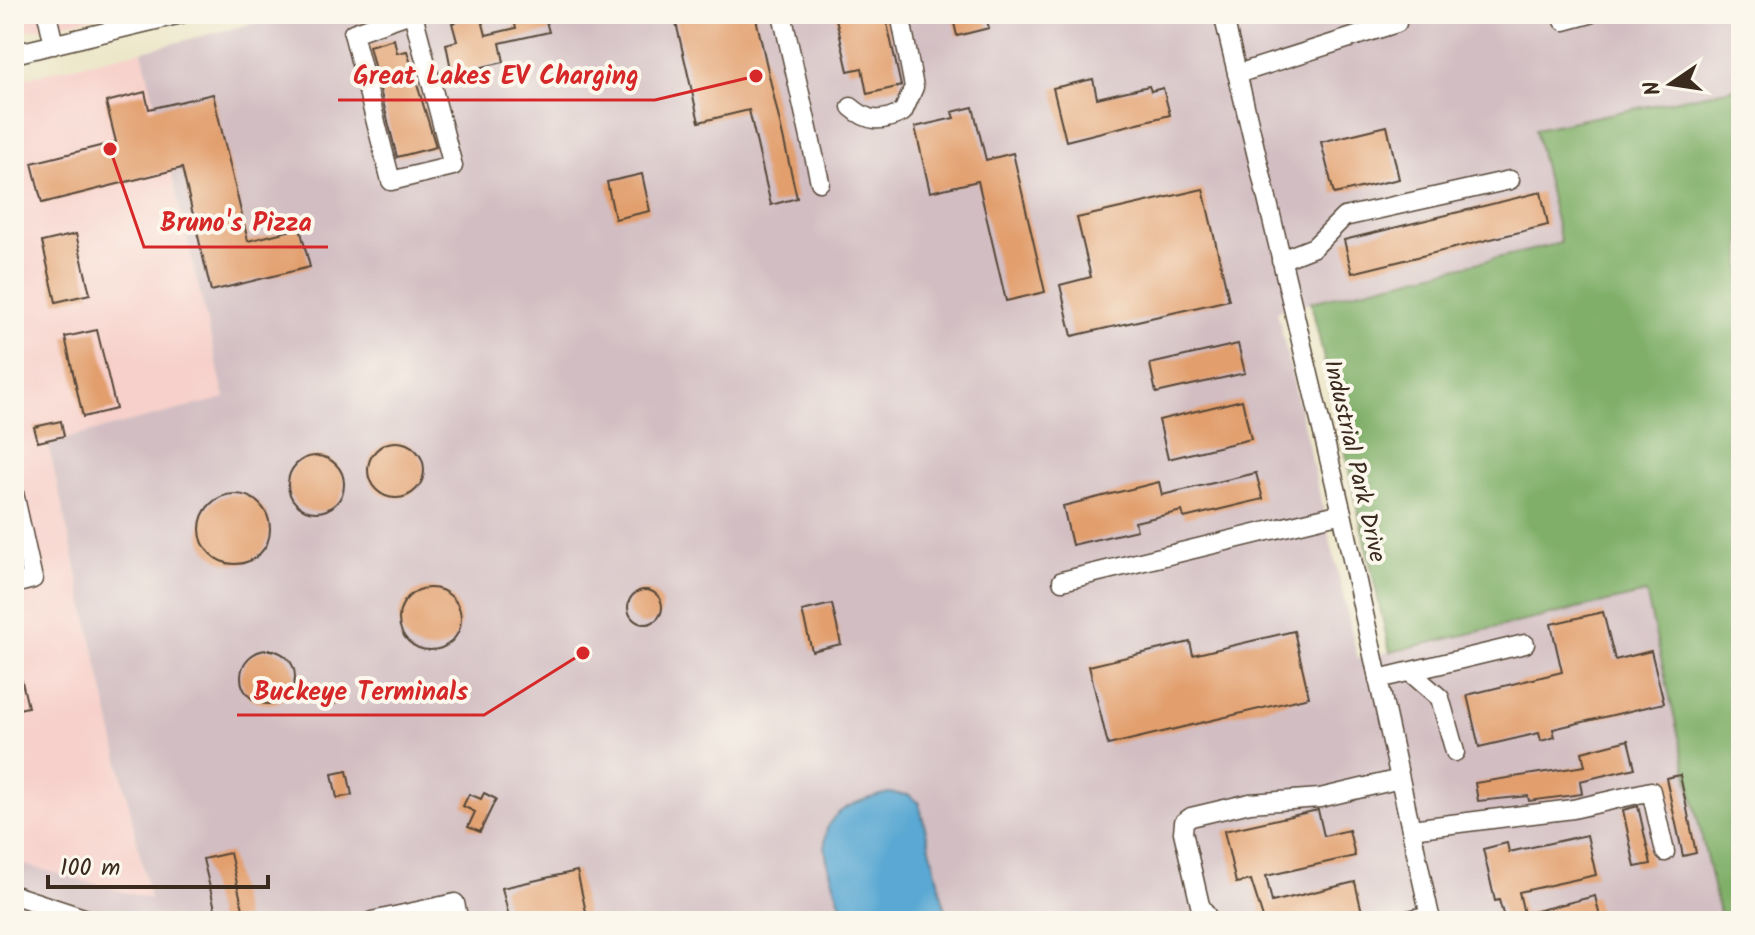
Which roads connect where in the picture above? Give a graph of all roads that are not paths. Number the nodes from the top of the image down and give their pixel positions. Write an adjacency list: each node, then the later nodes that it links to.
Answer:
1 (47, 14): 11 (street)
2 (181, 14): 9 (street)
3 (411, 14): 3 (street)
4 (782, 14): 16 (street)
5 (900, 14): 14 (street)
6 (1223, 14): 13 (street, Industrial Park Drive)
7 (1395, 14): 13 (street)
8 (1590, 14): 10 (street)
9 (137, 19): 11 (street)
10 (1564, 21)
11 (54, 45): 12 (street)
12 (14, 54)
13 (1237, 74): 17 (street, Industrial Park Drive)
14 (851, 107)
15 (1510, 180): 17 (street)
16 (820, 182)
17 (1281, 260): 19 (street, Industrial Park Drive)
18 (14, 493): 21 (street)
19 (1342, 513): 20 (street); 24 (street, Industrial Park Drive)
20 (1062, 581)
21 (14, 584)
22 (1525, 644): 23 (street)
23 (1410, 672): 24 (street); 25 (street)
24 (1378, 679): 26 (street, Industrial Park Drive)
25 (1455, 752)
26 (1400, 779): 27 (street, Industrial Park Drive); 34 (street)
27 (1411, 829): 28 (street); 30 (street, Industrial Park Drive)
28 (1665, 852)
29 (14, 895): 31 (street)
30 (1430, 918): 35 (street)
31 (93, 921)
32 (372, 921): 33 (street)
33 (459, 921)
34 (1210, 921)
35 (1404, 921)

